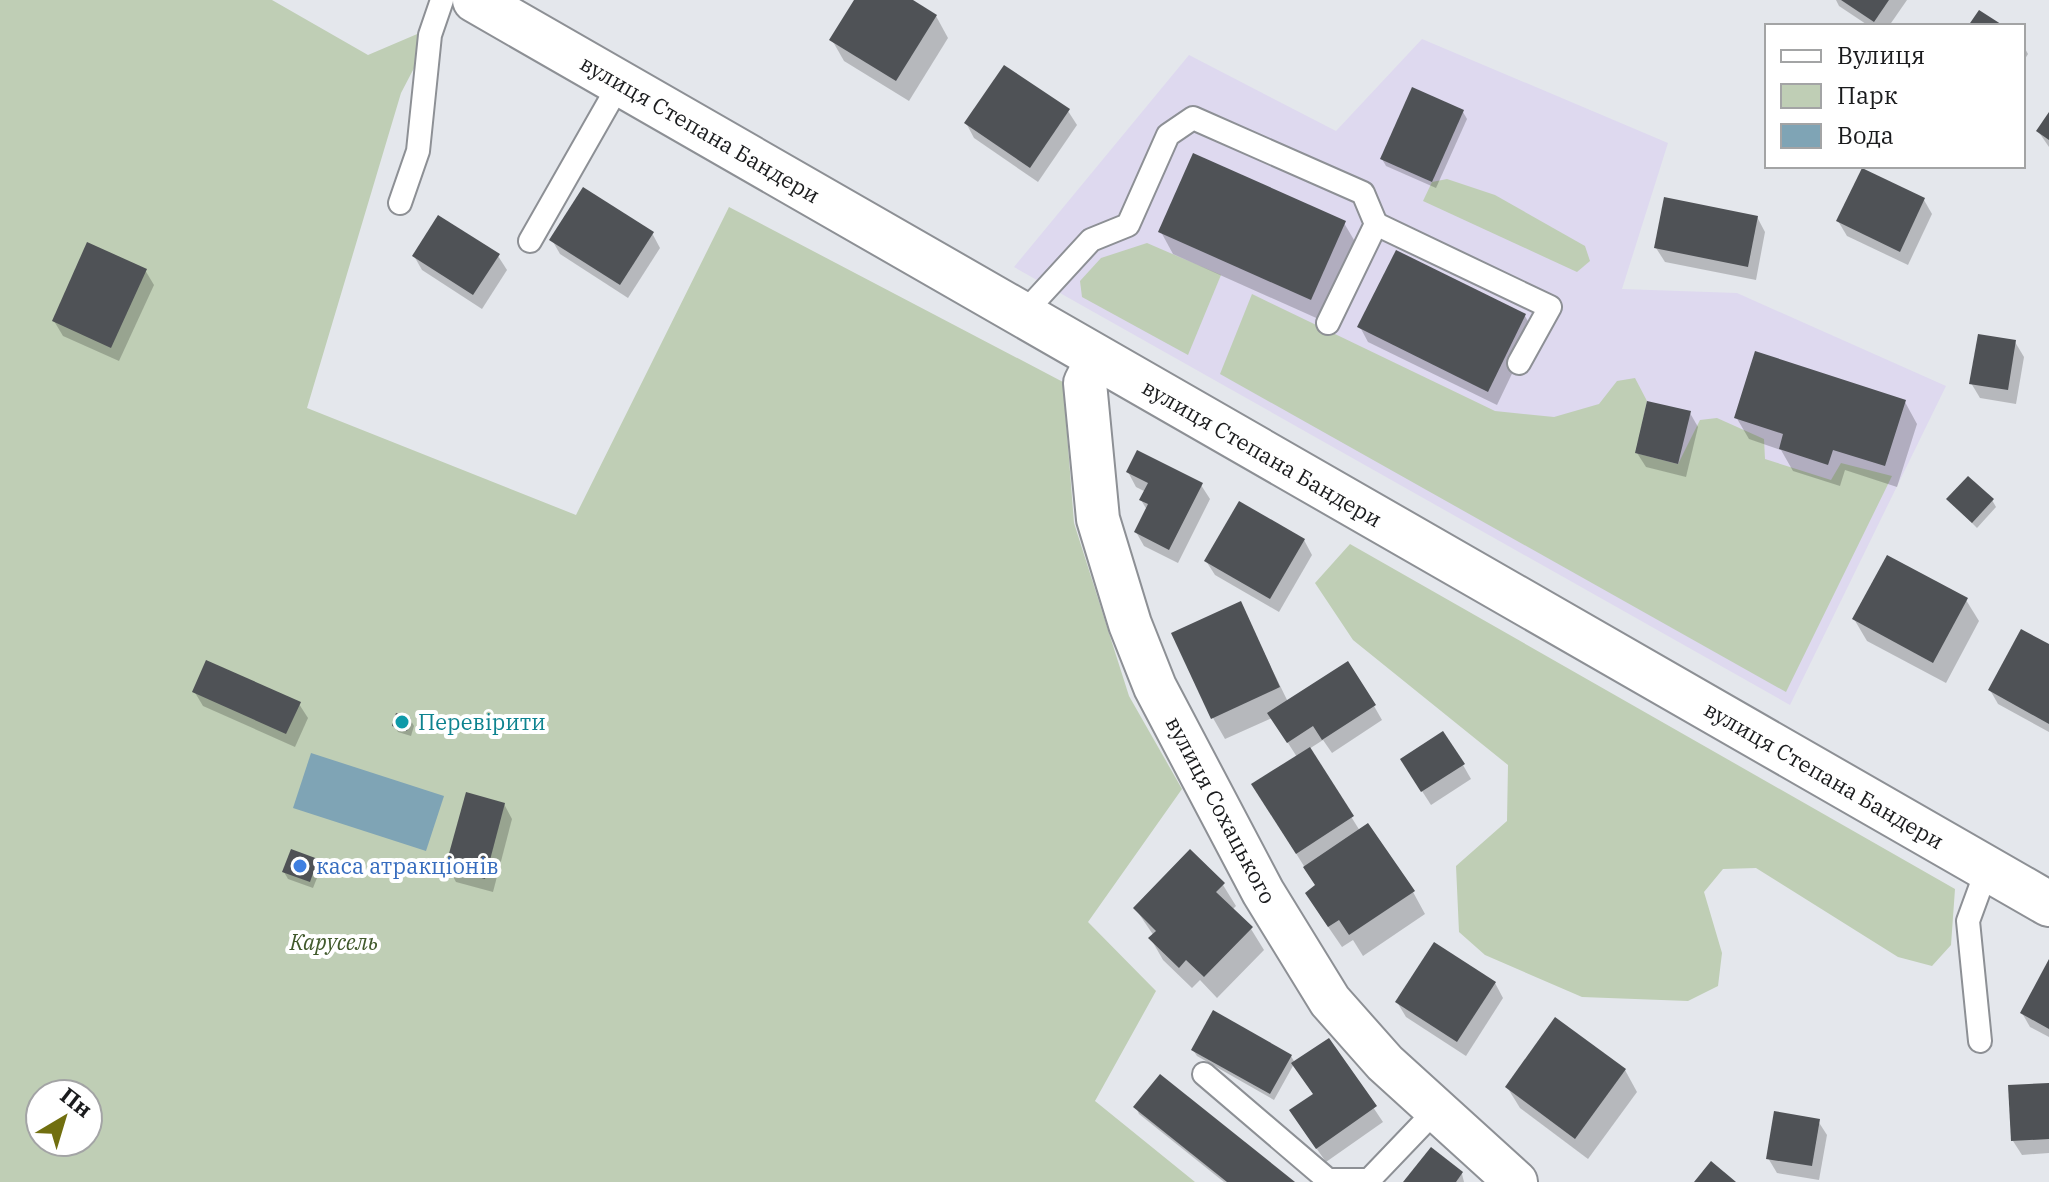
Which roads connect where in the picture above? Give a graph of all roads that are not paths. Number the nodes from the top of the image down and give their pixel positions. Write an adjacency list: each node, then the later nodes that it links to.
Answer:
1 (442, 0): 4 (lane)
2 (475, 0): 3 (main road, вулиця Степана Бандери)
3 (620, 83): 6 (lane); 7 (main road, вулиця Степана Бандери)
4 (400, 203)
5 (1376, 224): 7 (lane); 8 (lane); 10 (lane)
6 (530, 241)
7 (1023, 314): 9 (main road, вулиця Степана Бандери)
8 (1328, 323)
9 (1097, 359): 11 (main road, вулиця Степана Бандери); 15 (street, вулиця Сохацького)
10 (1519, 363)
11 (1987, 869): 12 (main road, вулиця Степана Бандери); 13 (lane)
12 (2049, 904)
13 (1980, 1041)
14 (1204, 1074): 15 (lane)
15 (1436, 1110): 16 (street, вулиця Сохацького)
16 (1516, 1182)

